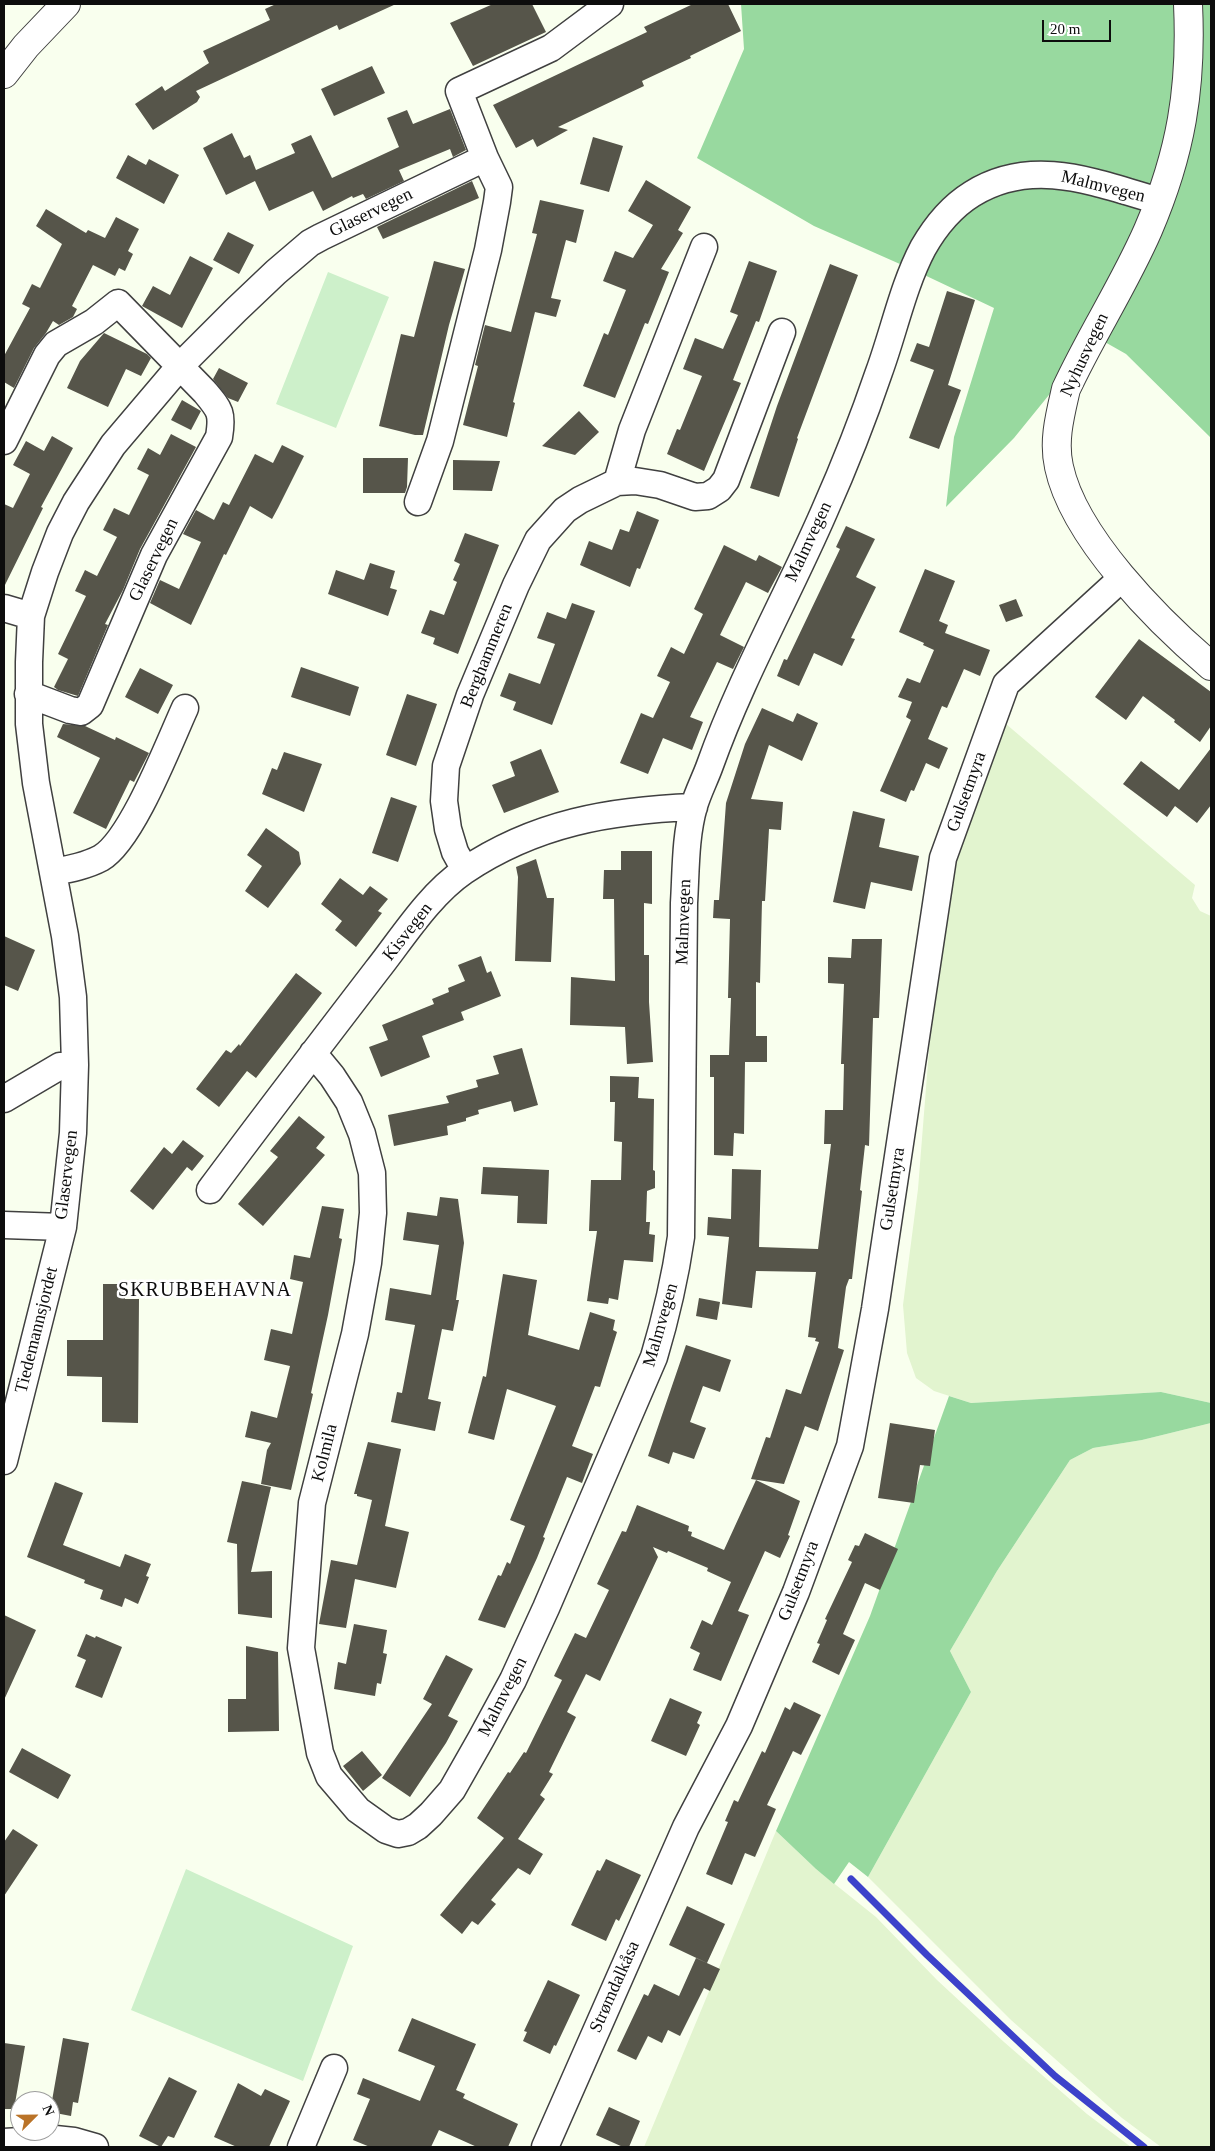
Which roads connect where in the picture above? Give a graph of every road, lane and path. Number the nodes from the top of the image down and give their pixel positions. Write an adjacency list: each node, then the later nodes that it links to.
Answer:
1 (66, 4): 4 (street)
2 (610, 4): 5 (street)
3 (1188, 4): 6 (street, Nyhusvegen)
4 (4, 74)
5 (485, 158): 9 (street, Glaservegen); 12 (street)
6 (1159, 201): 13 (street, Nyhusvegen); 19 (street, Malmvegen)
7 (704, 248): 11 (street)
8 (782, 332): 11 (street, Berghammeren)
9 (180, 366): 10 (street, Glaservegen); 15 (street, Glaservegen); 17 (street, Glaservegen)
10 (4, 441)
11 (617, 482): 20 (street, Berghammeren)
12 (418, 502)
13 (1122, 578): 16 (street, Nyhusvegen); 29 (street, Gulsetmyra)
14 (4, 608): 15 (street)
15 (32, 616): 17 (street, Glaservegen)
16 (1211, 666)
17 (28, 694): 21 (street, Glaservegen)
18 (185, 708): 21 (street)
19 (694, 807): 20 (street, Kisvegen); 30 (street, Malmvegen)
20 (465, 870): 22 (street, Kisvegen)
21 (53, 872): 23 (street, Glaservegen)
22 (313, 1053): 25 (street, Kisvegen); 30 (street, Kolmila)
23 (74, 1066): 24 (street); 27 (street, Glaservegen)
24 (4, 1099)
25 (210, 1190)
26 (4, 1225): 27 (street, Glaservegen)
27 (63, 1227): 28 (street, Tiedemannsjordet)
28 (4, 1461)
29 (686, 1827): 35 (street, Strømdalkåsa)
30 (398, 1834)
31 (334, 2068): 34 (street)
32 (4, 2142): 33 (street)
33 (95, 2147)
34 (301, 2147)
35 (545, 2147)

